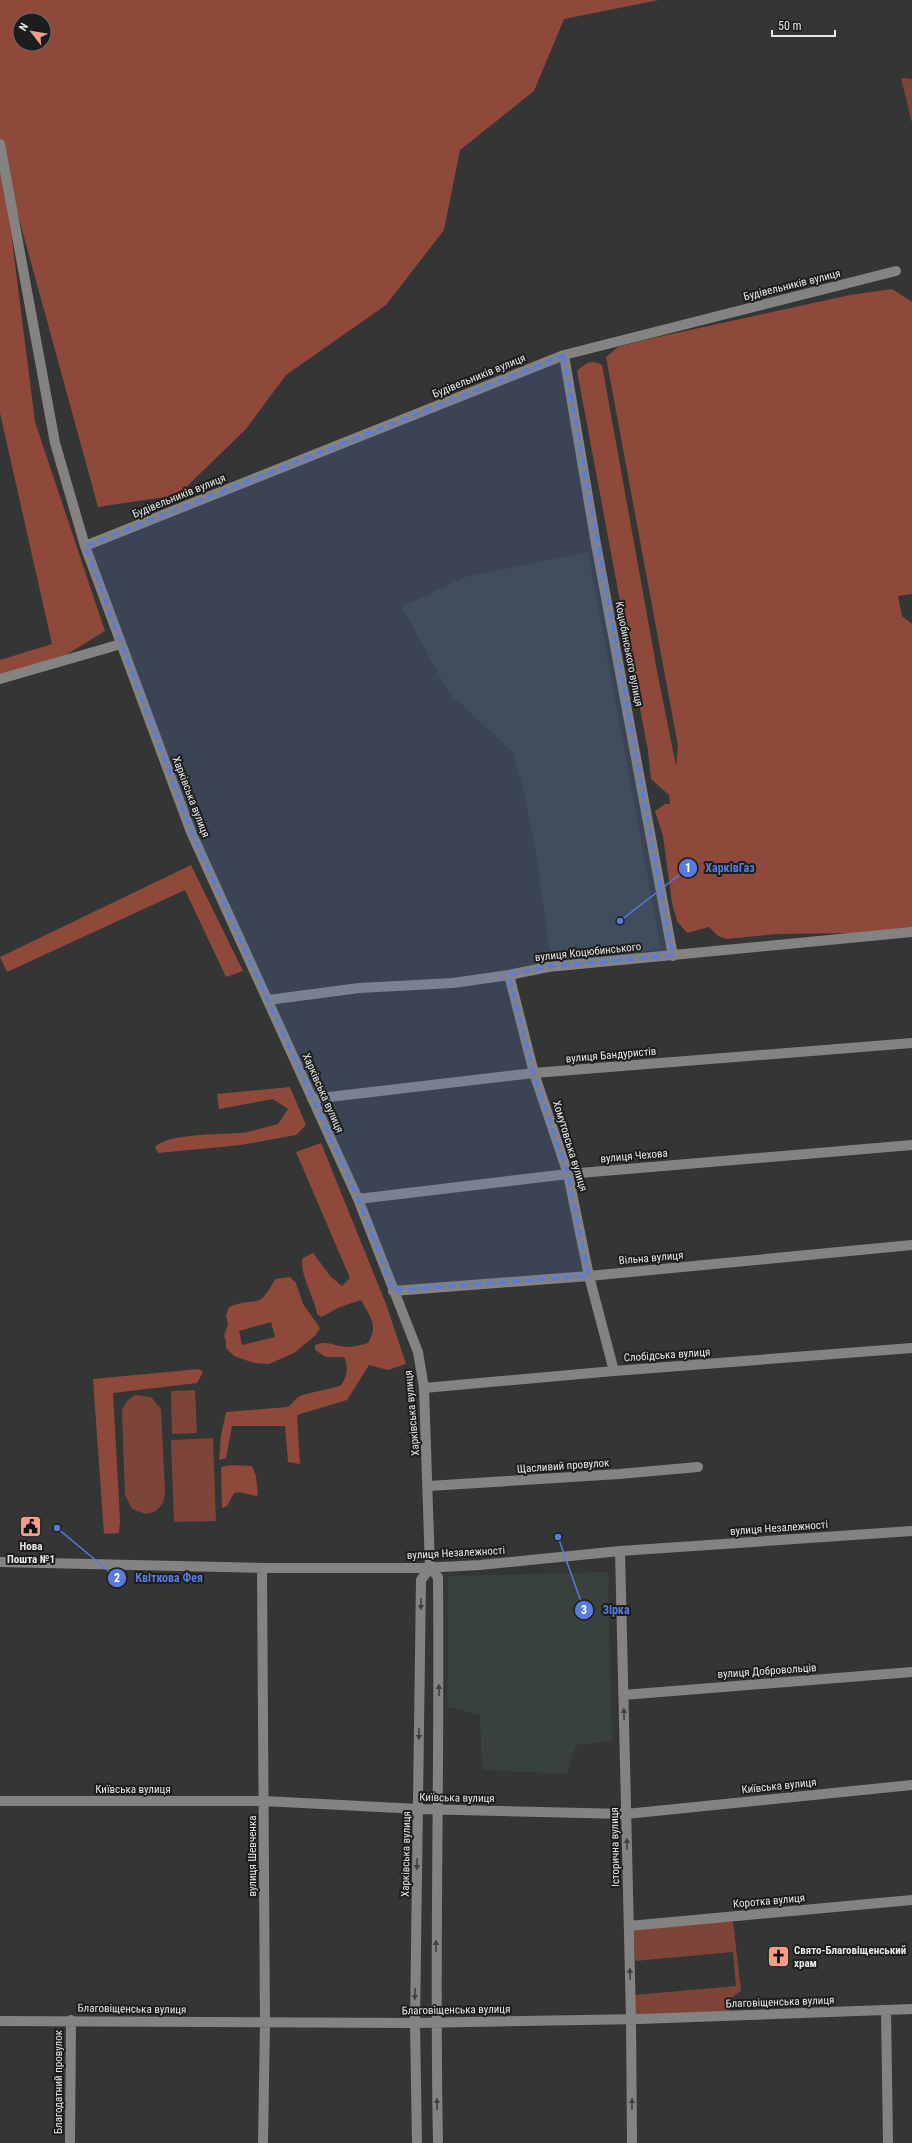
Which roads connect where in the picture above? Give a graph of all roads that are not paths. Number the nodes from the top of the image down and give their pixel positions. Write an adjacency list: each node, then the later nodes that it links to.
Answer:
1 (0, 144): 4 (street, Харківська вулиця)
2 (896, 271): 3 (street, Будівельників вулиця)
3 (564, 355): 4 (street, Будівельників вулиця); 8 (street, Коцюбинського вулиця)
4 (85, 546): 5 (street, Харківська вулиця)
5 (121, 644): 6 (street); 10 (street, Харківська вулиця)
6 (0, 679)
7 (912, 932): 8 (street, вулиця Коцюбинського)
8 (673, 956): 9 (street, вулиця Коцюбинського)
9 (509, 975): 10 (street, вулиця Коцюбинського); 12 (street, Хомутовська вулиця)
10 (268, 1000): 13 (street, Харківська вулиця)
11 (912, 1043): 12 (street, вулиця Бандуристів)
12 (534, 1073): 13 (street, вулиця Бандуристів); 15 (street, Хомутовська вулиця)
13 (312, 1099): 16 (street, Харківська вулиця)
14 (912, 1145): 15 (street, вулиця Чехова)
15 (568, 1174): 16 (street, вулиця Чехова); 18 (street, Хомутовська вулиця)
16 (358, 1199): 19 (street, Харківська вулиця)
17 (912, 1245): 18 (street, Вільна вулиця)
18 (589, 1276): 19 (street, Вільна вулиця); 21 (street, Хомутовська вулиця)
19 (393, 1291): 22 (street, Харківська вулиця)
20 (912, 1348): 21 (street, Слобідська вулиця)
21 (614, 1371): 22 (street, Слобідська вулиця)
22 (424, 1388): 24 (street, Харківська вулиця)
23 (698, 1467): 24 (street, Щасливий провулок)
24 (429, 1486): 29 (street, Харківська вулиця)
25 (912, 1531): 26 (street, вулиця Незалежності)
26 (620, 1551): 29 (street, вулиця Незалежності); 31 (street, Історична вулиця)
27 (0, 1562): 28 (street, вулиця Незалежності)
28 (262, 1568): 29 (street, вулиця Незалежності); 34 (street, вулиця Шевченка)
29 (430, 1568): 35 (street, Харківська вулиця, one-way to 35); 36 (street, Харківська вулиця, one-way to 29)
30 (912, 1672): 31 (street, вулиця Добровольців)
31 (623, 1695): 37 (street, Історична вулиця, one-way to 31)
32 (912, 1785): 37 (street, Київська вулиця)
33 (0, 1801): 34 (street, Київська вулиця)
34 (264, 1801): 35 (street, Київська вулиця); 46 (street, вулиця Шевченка)
35 (418, 1809): 36 (street, Київська вулиця); 47 (street, Харківська вулиця, one-way to 47)
36 (437, 1809): 37 (street, Київська вулиця); 45 (street, Харківська вулиця, one-way to 36)
37 (626, 1814): 39 (street, Історична вулиця, one-way to 37)
38 (912, 1900): 39 (street, Коротка вулиця)
39 (629, 1926): 43 (street, Історична вулиця, one-way to 39)
40 (912, 2009): 41 (street, Благовіщенська вулиця)
41 (886, 2010): 43 (street, Благовіщенська вулиця); 53 (street)
42 (70, 2020): 44 (street, Благовіщенська вулиця); 46 (street, Благовіщенська вулиця); 48 (street, Благодатний провулок)
43 (632, 2020): 45 (street, Благовіщенська вулиця); 52 (street, Історична вулиця, one-way to 43)
44 (0, 2021)
45 (435, 2022): 47 (street, Благовіщенська вулиця); 51 (street, Харківська вулиця, one-way to 45)
46 (265, 2023): 47 (street, Благовіщенська вулиця); 49 (street, вулиця Шевченка)
47 (415, 2023): 50 (street, Харківська вулиця)
48 (70, 2143)
49 (263, 2143)
50 (417, 2143)
51 (438, 2143)
52 (632, 2143)
53 (888, 2143)

